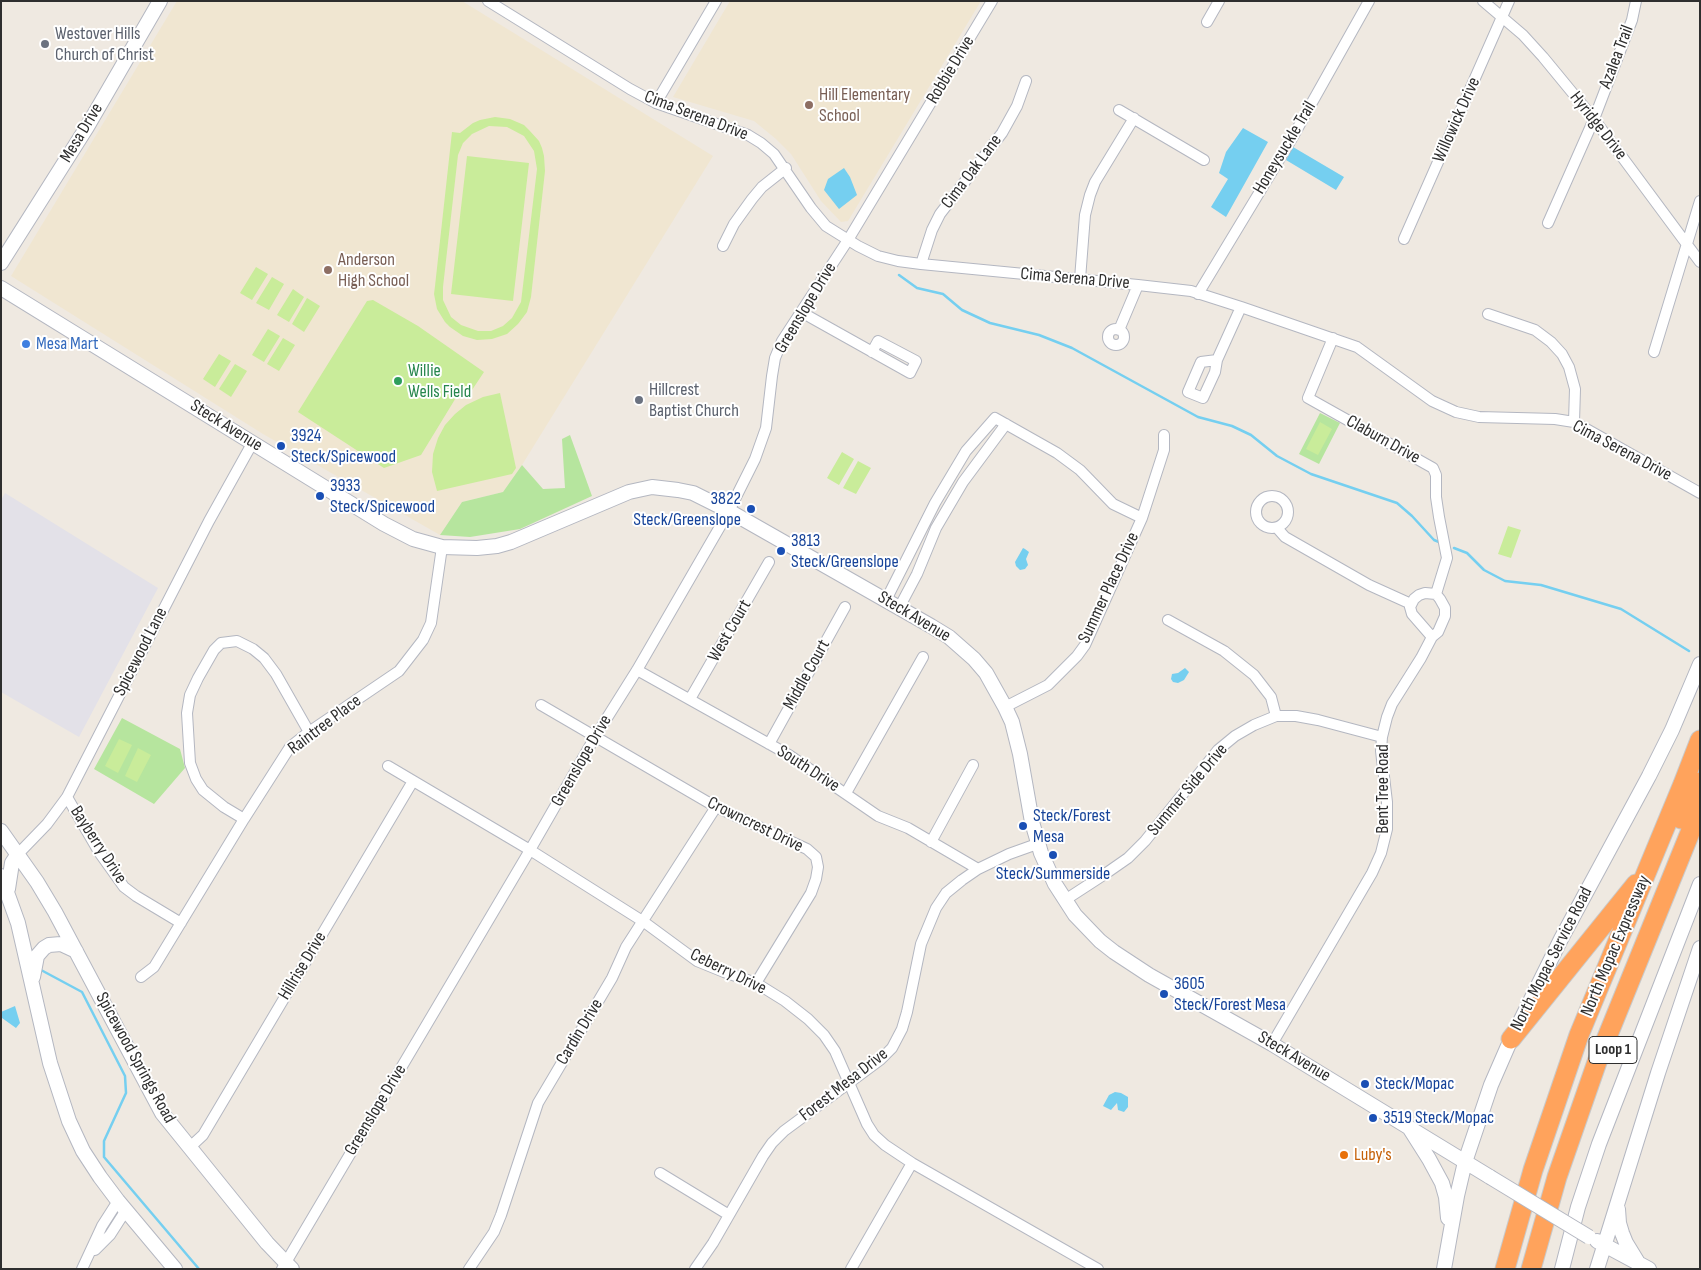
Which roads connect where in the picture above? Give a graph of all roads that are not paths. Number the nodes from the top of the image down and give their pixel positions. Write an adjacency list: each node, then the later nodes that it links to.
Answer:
1 (160, 1): 26 (main road, Mesa Drive)
2 (488, 1): 13 (street, Cima Serena Drive)
3 (716, 1): 13 (street)
4 (992, 1): 22 (street, Robbie Drive)
5 (1219, 1): 11 (street)
6 (1369, 1): 31 (street, Honeysuckle Trail)
7 (1483, 1): 10 (street, Hyridge Drive)
8 (1509, 1): 10 (street, Willowick Drive)
9 (1636, 1): 16 (street, Azalea Trail)
10 (1502, 17): 16 (street, Hyridge Drive); 21 (street, Willowick Drive)
11 (1207, 22)
12 (1026, 81): 27 (street, Cima Oak Lane)
13 (656, 103): 18 (street, Cima Serena Drive)
14 (1119, 110): 15 (street)
15 (1134, 118): 17 (street); 28 (street)
16 (1594, 120): 20 (street, Azalea Trail); 23 (street, Hyridge Drive)
17 (1204, 160)
18 (786, 168): 22 (street, Cima Serena Drive); 24 (street)
19 (1700, 201): 23 (street)
20 (1548, 223)
21 (1404, 239)
22 (848, 240): 27 (street, Cima Serena Drive); 33 (street, Greenslope Drive)
23 (1686, 244): 25 (street, Hyridge Drive); 38 (street)
24 (723, 246)
25 (1700, 262)
26 (1, 263)
27 (921, 264): 28 (street, Cima Serena Drive)
28 (1080, 279): 29 (street, Cima Serena Drive)
29 (1138, 284): 31 (street, Cima Serena Drive); 35 (street)
30 (1, 288): 43 (main road, Steck Avenue)
31 (1198, 294): 32 (street, Cima Serena Drive)
32 (1241, 307): 36 (street, Cima Serena Drive); 39 (street)
33 (801, 312): 37 (street); 45 (street, Greenslope Drive)
34 (1488, 314): 40 (street)
35 (1119, 330)
36 (1333, 338): 40 (street, Cima Serena Drive); 50 (street, Claburn Drive)
37 (872, 352)
38 (1654, 352)
39 (1217, 360)
40 (1574, 422): 44 (street, Cima Serena Drive)
41 (1006, 424): 46 (street); 51 (street); 54 (street)
42 (1164, 435): 46 (street, Summer Place Drive)
43 (253, 442): 48 (main road, Steck Avenue); 76 (street, Spicewood Lane)
44 (1700, 493)
45 (729, 511): 48 (main road, Steck Avenue); 51 (main road, Steck Avenue); 59 (street, Greenslope Drive)
46 (1142, 518): 62 (street, Summer Place Drive)
47 (1277, 528): 52 (street)
48 (442, 547): 64 (street, Raintree Place)
49 (769, 562): 60 (street, West Court)
50 (1437, 591): 52 (street); 56 (street, Bent Tree Road)
51 (886, 600): 54 (main road, Steck Avenue)
52 (1411, 604): 56 (street)
53 (845, 607): 68 (street, Middle Court)
54 (899, 608): 62 (main road, Steck Avenue)
55 (1168, 620): 63 (street)
56 (1432, 637): 66 (street, Bent Tree Road)
57 (923, 657): 75 (street)
58 (1700, 664): 101 (main road, North Mopac Service Road)
59 (637, 670): 60 (street, South Drive); 65 (street, Greenslope Drive)
60 (690, 699): 68 (street, South Drive)
61 (541, 705): 65 (street, Crowncrest Drive)
62 (1005, 707): 83 (main road, Steck Avenue)
63 (1276, 716): 66 (street, Summer Side Drive); 93 (street, Summer Side Drive)
64 (309, 732): 79 (street, Raintree Place); 79 (street)
65 (595, 737): 77 (street, Crowncrest Drive); 85 (street, Greenslope Drive)
66 (1382, 737): 102 (street, Bent Tree Road)
67 (1700, 740): 89 (highway, North Mopac Expressway / Loop 1)
68 (768, 744): 75 (street, South Drive)
69 (973, 765): 82 (street)
70 (388, 766): 72 (street, Ceberry Drive)
71 (1700, 772): 80 (highway)
72 (414, 781): 85 (street, Ceberry Drive); 105 (street, Hillrise Drive)
73 (1700, 782): 80 (highway)
74 (1700, 791): 80 (highway)
75 (846, 793): 82 (street, South Drive)
76 (67, 797): 86 (street, Spicewood Lane); 95 (street, Bayberry Drive)
77 (716, 807): 94 (street, Cardin Drive); 99 (street, Crowncrest Drive)
78 (1700, 808): 80 (highway)
79 (244, 819): 95 (street, Raintree Place)
80 (1691, 827): 124 (highway); 125 (highway); 126 (highway, North Mopac Expressway / Loop 1)
81 (1, 831): 86 (main road, Spicewood Springs Road)
82 (931, 842): 88 (street, South Drive)
83 (1037, 844): 88 (street, Forest Mesa Drive); 93 (main road, Steck Avenue)
84 (1, 845): 86 (main road)
85 (530, 850): 94 (street, Ceberry Drive); 115 (street, Greenslope Drive)
86 (18, 854): 87 (main road); 92 (main road); 97 (main road, Spicewood Springs Road)
87 (1, 859)
88 (978, 869): 103 (street, Forest Mesa Drive)
89 (1648, 869): 101 (highway); 123 (highway, North Mopac Expressway / Loop 1)
90 (1, 876): 92 (main road)
91 (1700, 884): 127 (main road)
92 (8, 892): 100 (main road)
93 (1065, 900): 102 (main road, Steck Avenue)
94 (644, 922): 99 (street, Ceberry Drive); 118 (street, Cardin Drive)
95 (181, 923): 98 (street, Raintree Place)
96 (1700, 948): 110 (main road)
97 (76, 951): 100 (main road); 105 (main road, Spicewood Springs Road)
98 (141, 977)
99 (756, 983): 103 (street, Ceberry Drive)
100 (32, 986): 109 (main road)
101 (1511, 1039): 106 (main road, North Mopac Service Road)
102 (1272, 1044): 104 (main road, Steck Avenue)
103 (849, 1084): 107 (street, Ceberry Drive); 111 (street, Forest Mesa Drive)
104 (1408, 1126): 106 (main road, Steck Avenue); 112 (main road)
105 (189, 1148): 115 (main road, Spicewood Springs Road)
106 (1465, 1162): 112 (main road, North Mopac Service Road); 113 (main road, Steck Avenue, bridge)
107 (912, 1163): 120 (street); 121 (street, Ceberry Drive)
108 (660, 1173): 111 (street)
109 (122, 1205): 116 (street); 117 (main road)
110 (1618, 1205): 113 (main road); 114 (main road)
111 (729, 1215): 119 (street, Forest Mesa Drive)
112 (1450, 1231): 122 (main road, North Mopac Service Road)
113 (1604, 1244): 114 (main road, Steck Avenue); 128 (main road)
114 (1643, 1265)
115 (286, 1267)
116 (82, 1269)
117 (176, 1269)
118 (469, 1269)
119 (695, 1269)
120 (851, 1269)
121 (1098, 1269)
122 (1444, 1269)
123 (1505, 1269)
124 (1516, 1269)
125 (1531, 1269)
126 (1542, 1269)
127 (1562, 1269)
128 (1597, 1269)

